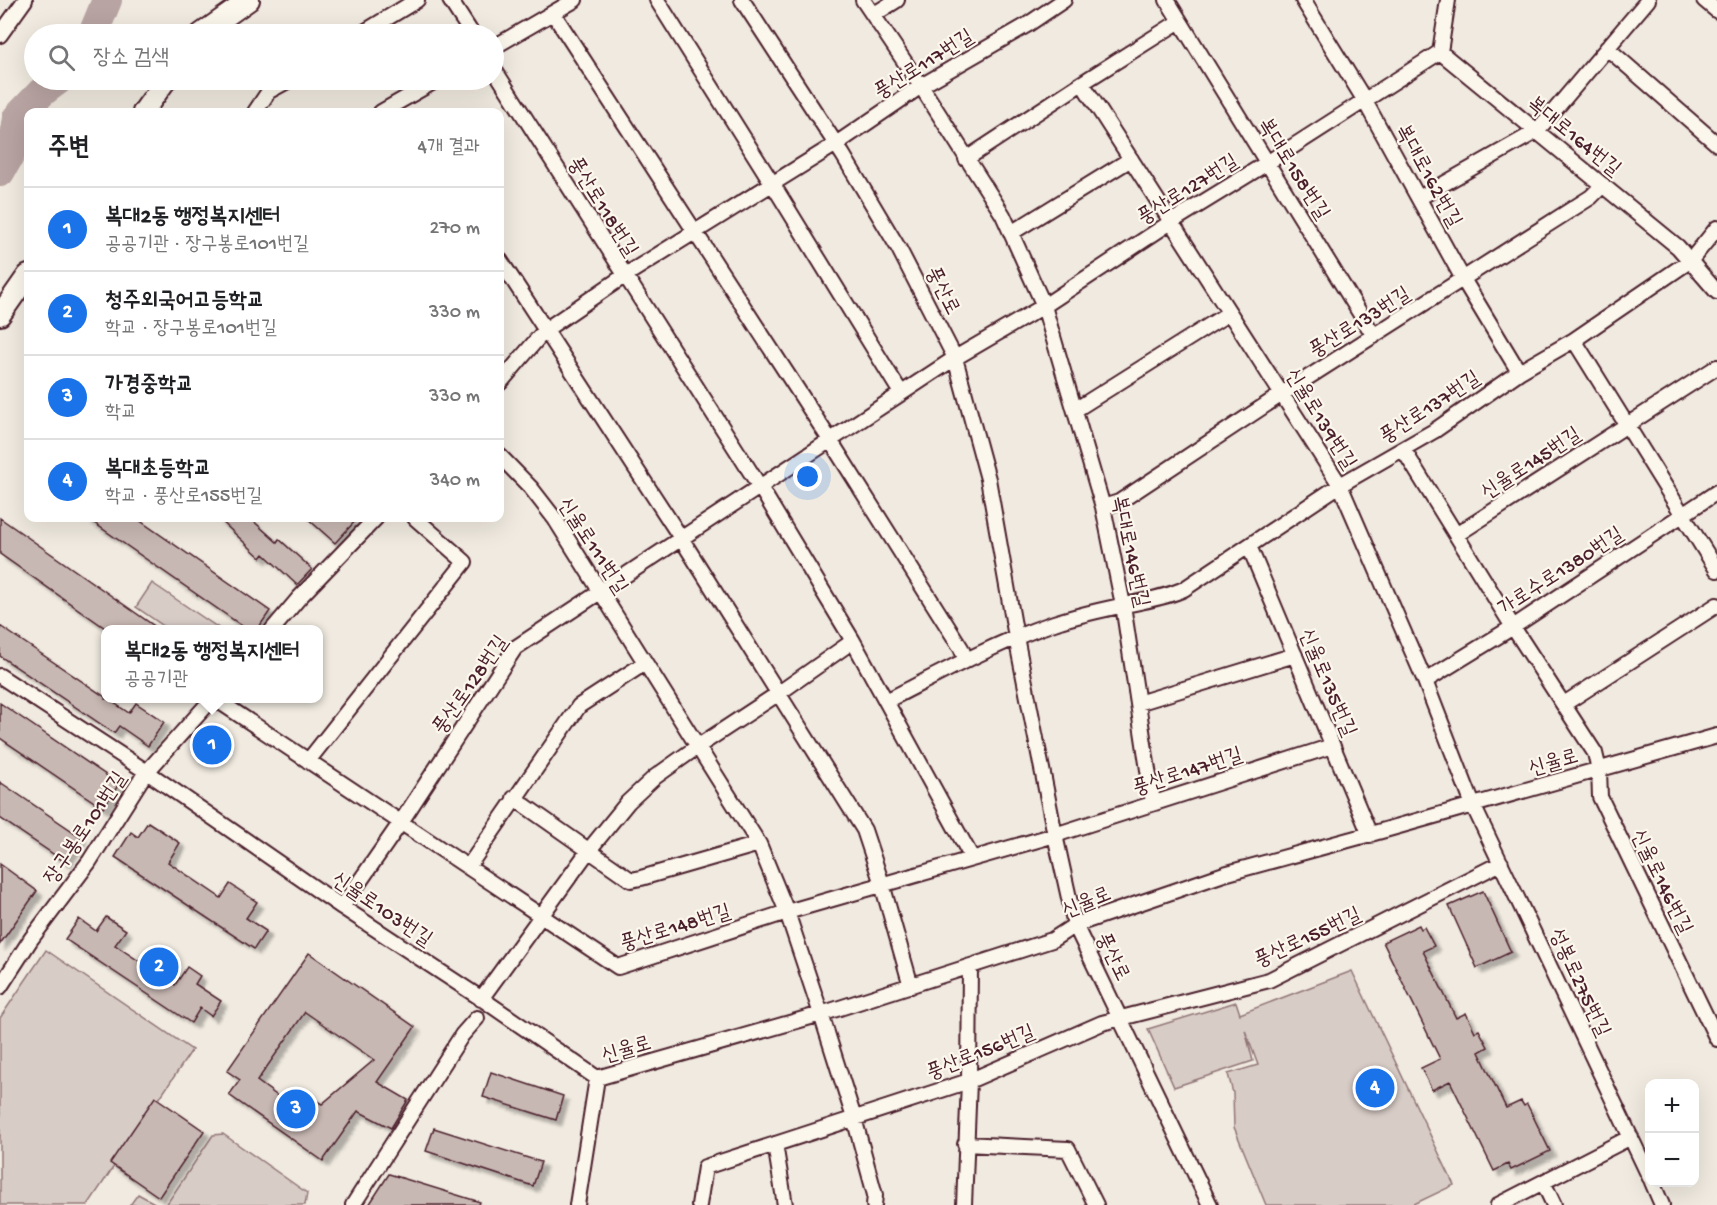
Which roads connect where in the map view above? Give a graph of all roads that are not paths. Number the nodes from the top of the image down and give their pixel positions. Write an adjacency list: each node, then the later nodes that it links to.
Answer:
1 (25, 0): 23 (street)
2 (249, 0): 20 (street)
3 (417, 0): 21 (street)
4 (450, 0): 22 (street)
5 (575, 0): 17 (street)
6 (657, 0): 43 (street)
7 (742, 0): 38 (street, 풍산로)
8 (863, 0): 18 (street, 복대로146번길)
9 (897, 0): 18 (street)
10 (1064, 0): 29 (street, 풍산로117번길)
11 (1167, 0): 19 (street, 복대로158번길)
12 (1303, 0): 33 (street, 복대로162번길)
13 (1448, 0): 26 (street)
14 (1648, 0): 25 (street)
15 (1704, 0): 16 (street)
16 (1717, 11)
17 (553, 14): 24 (street); 48 (street)
18 (873, 15): 29 (street, 복대로146번길)
19 (1180, 21): 27 (street); 42 (street, 복대로158번길)
20 (215, 24)
21 (377, 24)
22 (466, 24)
23 (0, 35)
24 (504, 41)
25 (1607, 48): 37 (street); 39 (street)
26 (1440, 52): 33 (street, 풍산로127번길); 37 (street, 복대로164번길)
27 (1082, 83): 40 (street); 41 (street, 신율로139번길)
28 (504, 85): 52 (street, 풍산로118번길)
29 (921, 86): 38 (street, 풍산로117번길); 40 (street, 복대로146번길)
30 (159, 90): 35 (street)
31 (272, 90): 36 (street)
32 (424, 90): 34 (street)
33 (1365, 100): 42 (street, 풍산로127번길); 45 (street, 복대로162번길)
34 (403, 107)
35 (146, 108)
36 (258, 108)
37 (1537, 131): 44 (street, 복대로164번길); 45 (street)
38 (836, 144): 43 (street, 풍산로118번길); 62 (street, 풍산로)
39 (1717, 144)
40 (966, 159): 49 (street, 복대로146번길)
41 (1131, 159): 46 (street, 신율로139번길); 49 (street)
42 (1268, 163): 46 (street, 풍산로127번길); 60 (street, 복대로158번길)
43 (772, 183): 48 (street, 풍산로118번길); 66 (street)
44 (1603, 185): 50 (street, 복대로164번길); 53 (street, 풍산로133번길)
45 (1419, 198): 53 (street, 복대로162번길)
46 (1171, 222): 56 (street, 풍산로127번길); 57 (street, 신율로139번길)
47 (1717, 228): 50 (street, 풍산로137번길)
48 (695, 232): 52 (street, 풍산로118번길); 70 (street)
49 (1011, 233): 56 (street, 복대로146번길)
50 (1691, 260): 55 (street, 복대로164번길); 61 (street, 풍산로137번길)
51 (504, 266): 59 (street)
52 (624, 276): 59 (street, 풍산로118번길); 74 (street, 풍산로118번길)
53 (1463, 279): 60 (street, 풍산로133번길); 64 (street, 복대로162번길)
54 (24, 281): 58 (street)
55 (1717, 292)
56 (1044, 306): 62 (street, 풍산로127번길); 68 (street, 복대로146번길)
57 (1229, 313): 67 (street, 신율로139번길); 68 (street)
58 (0, 315)
59 (545, 330): 65 (street, 풍산로118번길); 81 (street)
60 (1374, 336): 67 (street, 풍산로133번길)
61 (1574, 340): 64 (street, 풍산로137번길); 69 (street)
62 (955, 358): 66 (street, 풍산로128번길); 89 (street, 풍산로)
63 (1717, 367): 69 (street, 신율로145번길)
64 (1519, 372): 71 (street, 풍산로137번길)
65 (504, 378)
66 (901, 393): 70 (street, 풍산로128번길)
67 (1282, 394): 73 (street, 신율로139번길); 76 (street, 풍산로133번길)
68 (1075, 410): 76 (street, 복대로146번길)
69 (1627, 425): 77 (street); 80 (street, 신율로145번길)
70 (830, 440): 74 (street, 풍산로128번길); 92 (street)
71 (1402, 449): 73 (street, 풍산로137번길); 80 (street)
72 (504, 460): 84 (street, 신율로111번길)
73 (1340, 485): 82 (street, 풍산로137번길); 95 (street, 신율로139번길)
74 (760, 487): 81 (street, 풍산로128번길); 90 (street)
75 (1717, 492): 77 (street, 가로수로1380번길)
76 (1103, 507): 85 (street, 복대로146번길)
77 (1682, 514): 83 (street); 88 (street, 가로수로1380번길)
78 (372, 522): 87 (street)
79 (420, 522): 105 (street)
80 (1456, 535): 88 (street)
81 (681, 538): 84 (street, 풍산로128번길); 96 (street)
82 (1249, 546): 85 (street, 풍산로137번길); 91 (street, 신율로135번길)
83 (1717, 570)
84 (599, 591): 93 (street, 신율로111번길); 111 (street, 풍산로128번길)
85 (1123, 605): 89 (street, 풍산로137번길); 100 (street, 복대로146번길)
86 (1717, 605): 101 (street)
87 (276, 625)
88 (1513, 627): 95 (street, 가로수로1380번길); 101 (street)
89 (1016, 637): 92 (street); 112 (street, 풍산로)
90 (853, 641): 96 (street); 97 (street)
91 (1294, 655): 100 (street); 103 (street, 신율로135번길)
92 (966, 660): 97 (street)
93 (645, 663): 104 (street, 신율로111번길); 108 (street)
94 (0, 676): 107 (street, 신율로103번길)
95 (1425, 681): 110 (street, 신율로139번길)
96 (779, 693): 104 (street); 119 (street)
97 (886, 701): 116 (street)
98 (209, 703): 107 (street, 장구봉로101번길)
99 (219, 703): 105 (street, 풍산로148번길)
100 (1138, 703): 109 (street, 복대로146번길)
101 (1564, 704): 106 (street)
102 (1717, 736): 106 (street, 신율로)
103 (1332, 746): 109 (street, 풍산로147번길); 113 (street, 신율로135번길)
104 (697, 747): 114 (street, 신율로111번길); 115 (street)
105 (308, 761): 111 (street, 풍산로148번길)
106 (1599, 770): 110 (street, 신율로); 131 (street, 신율로146번길)
107 (147, 772): 120 (street, 신율로103번길); 126 (street, 장구봉로101번길)
108 (514, 798): 115 (street); 118 (street)
109 (1153, 803): 112 (street, 풍산로147번길)
110 (1473, 805): 113 (street, 신율로); 117 (street, 성봉로275번길)
111 (400, 822): 118 (street, 풍산로148번길); 120 (street, 풍산로128번길)
112 (1055, 835): 116 (street, 풍산로148번길); 123 (street, 풍산로)
113 (1370, 835): 123 (street, 신율로)
114 (759, 844): 115 (street); 121 (street, 신율로111번길)
115 (589, 850): 122 (street)
116 (972, 858): 119 (street, 풍산로148번길)
117 (1501, 863): 129 (street, 풍산로155번길); 135 (street, 성봉로275번길)
118 (468, 867): 122 (street, 풍산로148번길)
119 (882, 884): 121 (street, 풍산로148번길); 125 (street)
120 (342, 907): 127 (street, 신율로103번길)
121 (787, 912): 122 (street, 풍산로148번길); 128 (street, 신율로111번길)
122 (541, 915): 127 (street)
123 (1075, 925): 124 (street, 신율로); 129 (street, 풍산로)
124 (970, 966): 125 (street, 신율로); 133 (street)
125 (911, 986): 128 (street, 신율로)
126 (0, 987)
127 (482, 999): 132 (street, 신율로103번길)
128 (821, 1014): 132 (street, 신율로); 134 (street, 신율로111번길)
129 (1120, 1017): 133 (street, 풍산로156번길); 148 (street, 풍산로)
130 (477, 1018): 141 (street)
131 (1717, 1039)
132 (597, 1078): 142 (street, 신율로)
133 (969, 1081): 134 (street, 풍산로156번길); 137 (street)
134 (854, 1118): 136 (street, 풍산로156번길); 145 (street)
135 (1631, 1137): 138 (street, 성봉로275번길); 139 (street)
136 (775, 1144): 143 (street, 풍산로156번길); 144 (street)
137 (965, 1144): 146 (street); 147 (street)
138 (1645, 1167)
139 (1543, 1182): 149 (street); 150 (street)
140 (1654, 1187): 151 (street)
141 (353, 1205)
142 (577, 1205)
143 (699, 1205)
144 (785, 1205)
145 (874, 1205)
146 (964, 1205)
147 (1096, 1205)
148 (1210, 1205)
149 (1498, 1205)
150 (1554, 1205)
151 (1662, 1205)

